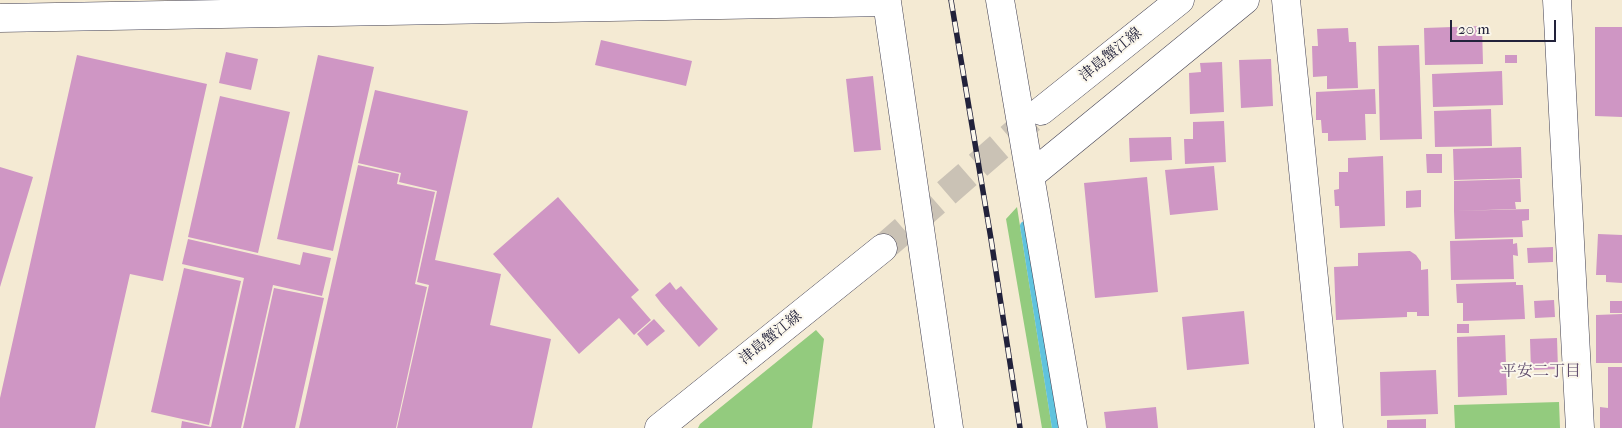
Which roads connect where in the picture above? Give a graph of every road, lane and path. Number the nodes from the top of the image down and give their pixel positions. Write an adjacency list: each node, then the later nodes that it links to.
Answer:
1 (1000, 0): 8 (street)
2 (1180, 0): 7 (street, 津島蟹江線)
3 (1246, 0): 8 (street)
4 (1286, 0): 13 (street)
5 (1557, 0): 14 (street)
6 (0, 18): 11 (street)
7 (1041, 111)
8 (1031, 176): 12 (street)
9 (882, 248): 10 (street, 津島蟹江線)
10 (659, 428)
11 (949, 428)
12 (1073, 428)
13 (1329, 428)
14 (1580, 428)

